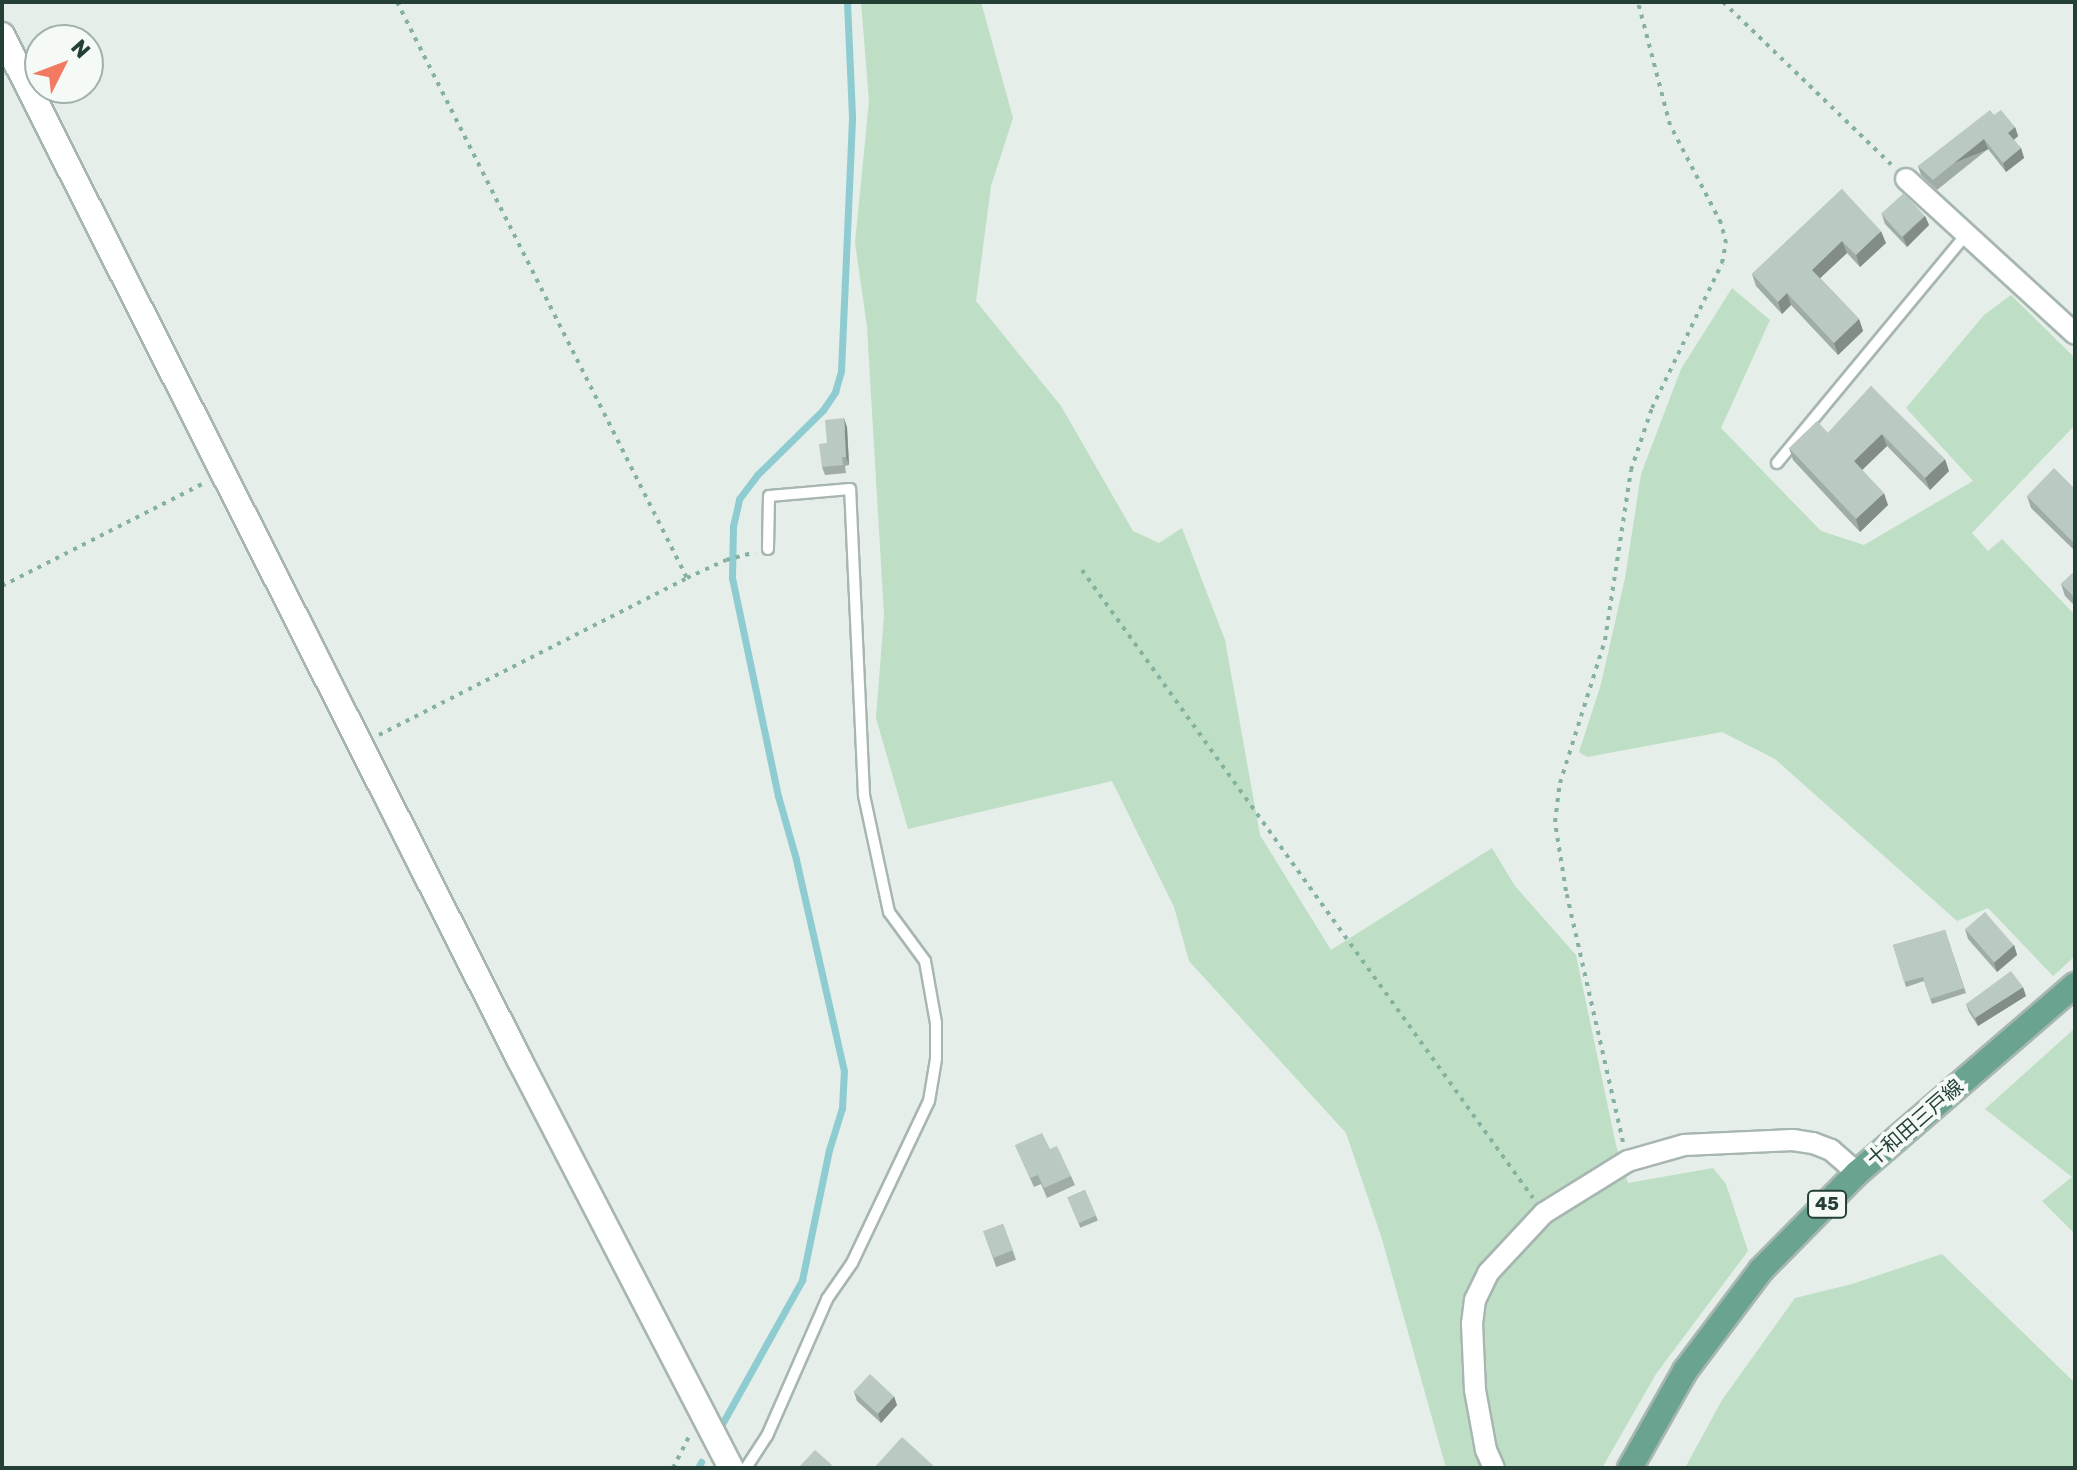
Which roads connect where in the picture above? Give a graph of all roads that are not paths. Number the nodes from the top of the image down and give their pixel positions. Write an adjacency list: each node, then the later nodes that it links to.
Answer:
1 (2, 35): 9 (street)
2 (1906, 179): 3 (street)
3 (1965, 236): 4 (street); 5 (lane)
4 (2075, 334)
5 (1777, 463)
6 (768, 549): 10 (lane)
7 (2075, 985): 8 (main road, 十和田三戸線 / 45)
8 (1857, 1173): 11 (street); 12 (main road, 十和田三戸線 / 45)
9 (731, 1468)
10 (746, 1468)
11 (1494, 1468)
12 (1630, 1468)

